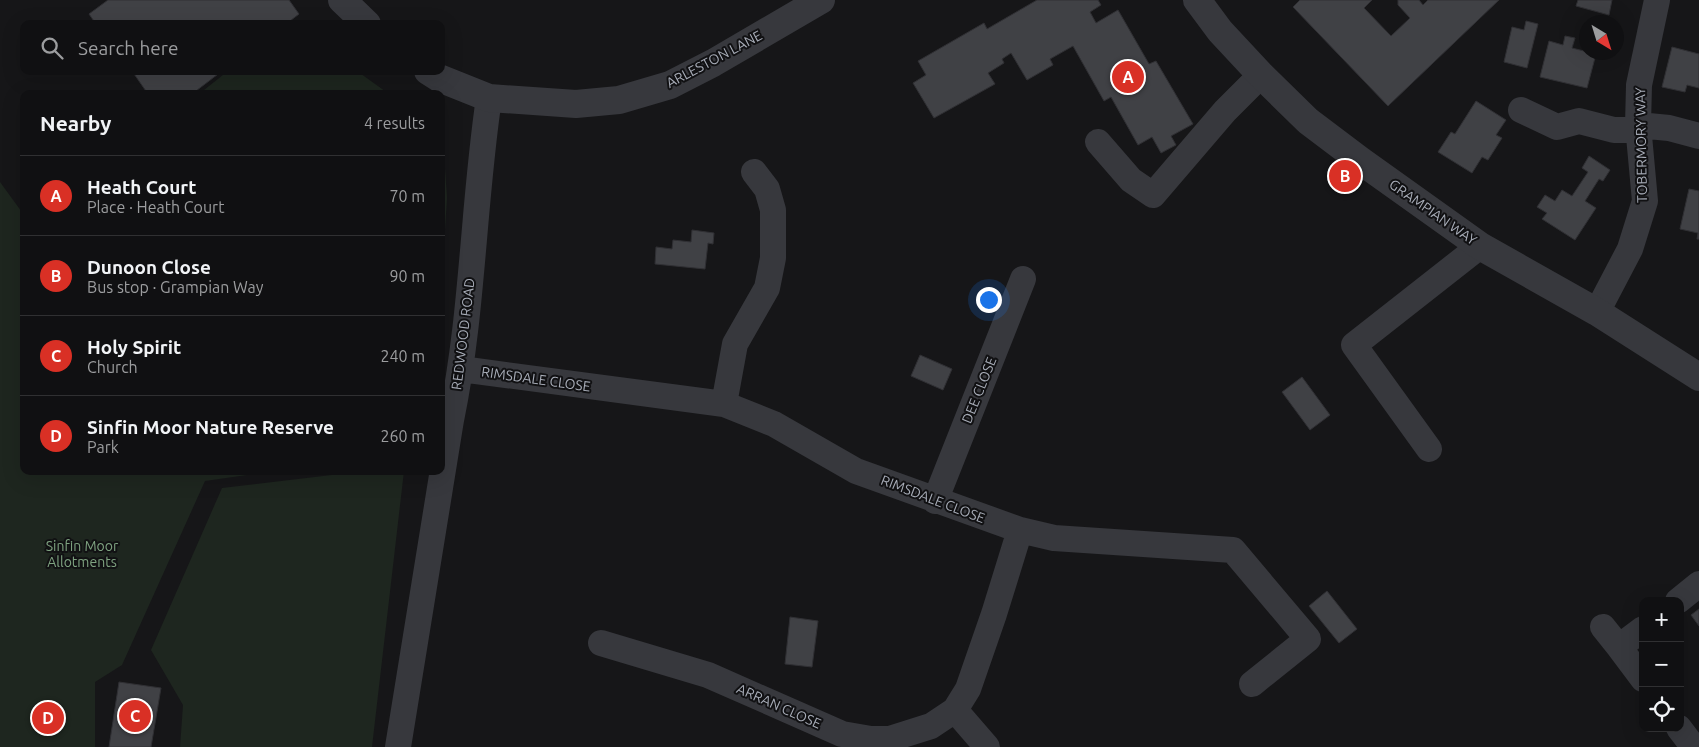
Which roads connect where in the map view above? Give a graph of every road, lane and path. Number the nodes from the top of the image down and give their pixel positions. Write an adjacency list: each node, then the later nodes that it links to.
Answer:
1 (342, 0): 5 (street)
2 (821, 0): 8 (street, ARLESTON LANE)
3 (1657, 0): 10 (street, TOBERMORY WAY)
4 (1200, 2): 7 (street, GRAMPIAN WAY)
5 (362, 20)
6 (434, 75): 8 (street, ARLESTON LANE)
7 (1261, 75): 12 (street); 14 (street, GRAMPIAN WAY)
8 (489, 98): 17 (street, REDWOOD ROAD)
9 (1521, 110): 10 (street)
10 (1638, 128): 11 (street); 16 (street, TOBERMORY WAY)
11 (1699, 136)
12 (1098, 142)
13 (754, 172): 19 (street)
14 (1480, 246): 16 (street, GRAMPIAN WAY); 20 (street)
15 (1023, 279): 23 (street, DEE CLOSE)
16 (1597, 312): 18 (street, GRAMPIAN WAY)
17 (461, 369): 19 (street, RIMSDALE CLOSE); 21 (street, REDWOOD ROAD)
18 (1699, 377)
19 (724, 404): 23 (street, RIMSDALE CLOSE)
20 (1429, 449)
21 (445, 457)
22 (442, 475): 32 (street, REDWOOD ROAD)
23 (934, 501): 24 (street, RIMSDALE CLOSE)
24 (1020, 530): 30 (street, RIMSDALE CLOSE); 31 (street, ARRAN CLOSE)
25 (1699, 584): 26 (street)
26 (1683, 597)
27 (1639, 630): 29 (street)
28 (602, 643): 31 (street, ARRAN CLOSE)
29 (1639, 674)
30 (1252, 684)
31 (955, 710): 33 (street)
32 (398, 747)
33 (987, 747)

